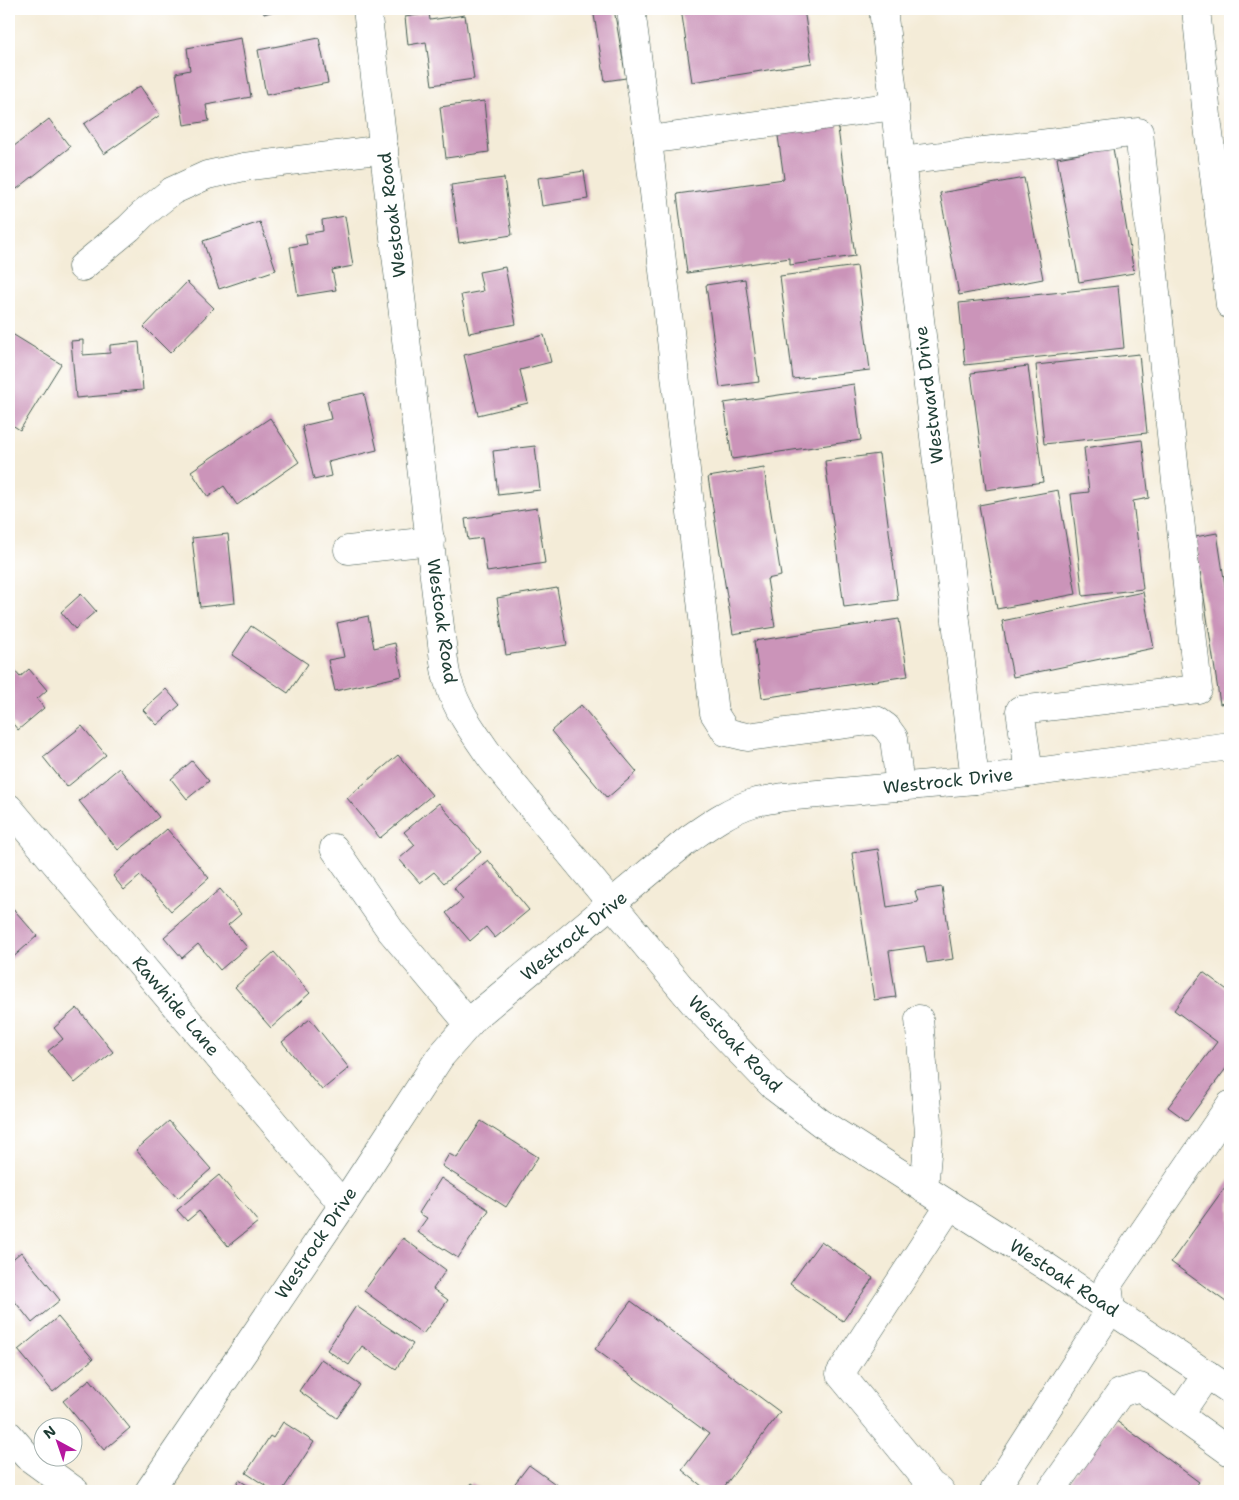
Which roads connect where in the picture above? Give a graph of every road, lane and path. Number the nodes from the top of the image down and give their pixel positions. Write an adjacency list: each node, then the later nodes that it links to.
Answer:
1 (367, 9): 7 (street, Westoak Road)
2 (631, 9): 6 (street)
3 (884, 9): 5 (street, Westward Drive)
4 (1196, 9): 10 (street)
5 (895, 106): 6 (street); 8 (street, Westward Drive)
6 (648, 140): 16 (street)
7 (384, 149): 9 (street); 11 (street, Westoak Road)
8 (901, 161): 14 (street); 15 (street, Westward Drive)
9 (82, 267)
10 (1230, 305)
11 (431, 541): 12 (street, Westoak Road); 19 (street, Westoak Road)
12 (348, 550)
13 (1230, 746): 14 (street, Westrock Drive)
14 (1029, 773): 15 (street, Westrock Drive)
15 (975, 780): 16 (street, Westrock Drive)
16 (900, 787): 19 (street, Westrock Drive)
17 (10, 811): 24 (street, Rawhide Lane)
18 (334, 848): 21 (street)
19 (613, 904): 21 (street, Westrock Drive); 23 (street, Westoak Road)
20 (919, 1019): 23 (street)
21 (469, 1024): 24 (street, Westrock Drive)
22 (1230, 1105): 26 (street)
23 (924, 1189): 25 (street, Westoak Road)
24 (342, 1205): 33 (street, Westrock Drive)
25 (950, 1205): 26 (street, Westoak Road); 34 (street)
26 (1111, 1309): 27 (street, Westoak Road); 35 (street)
27 (1207, 1374): 28 (street, Westoak Road); 29 (street)
28 (1230, 1390)
29 (1179, 1415): 31 (street); 36 (street)
30 (9, 1436): 32 (street)
31 (1230, 1452)
32 (75, 1491)
33 (148, 1491)
34 (940, 1491)
35 (994, 1491)
36 (1051, 1491)

